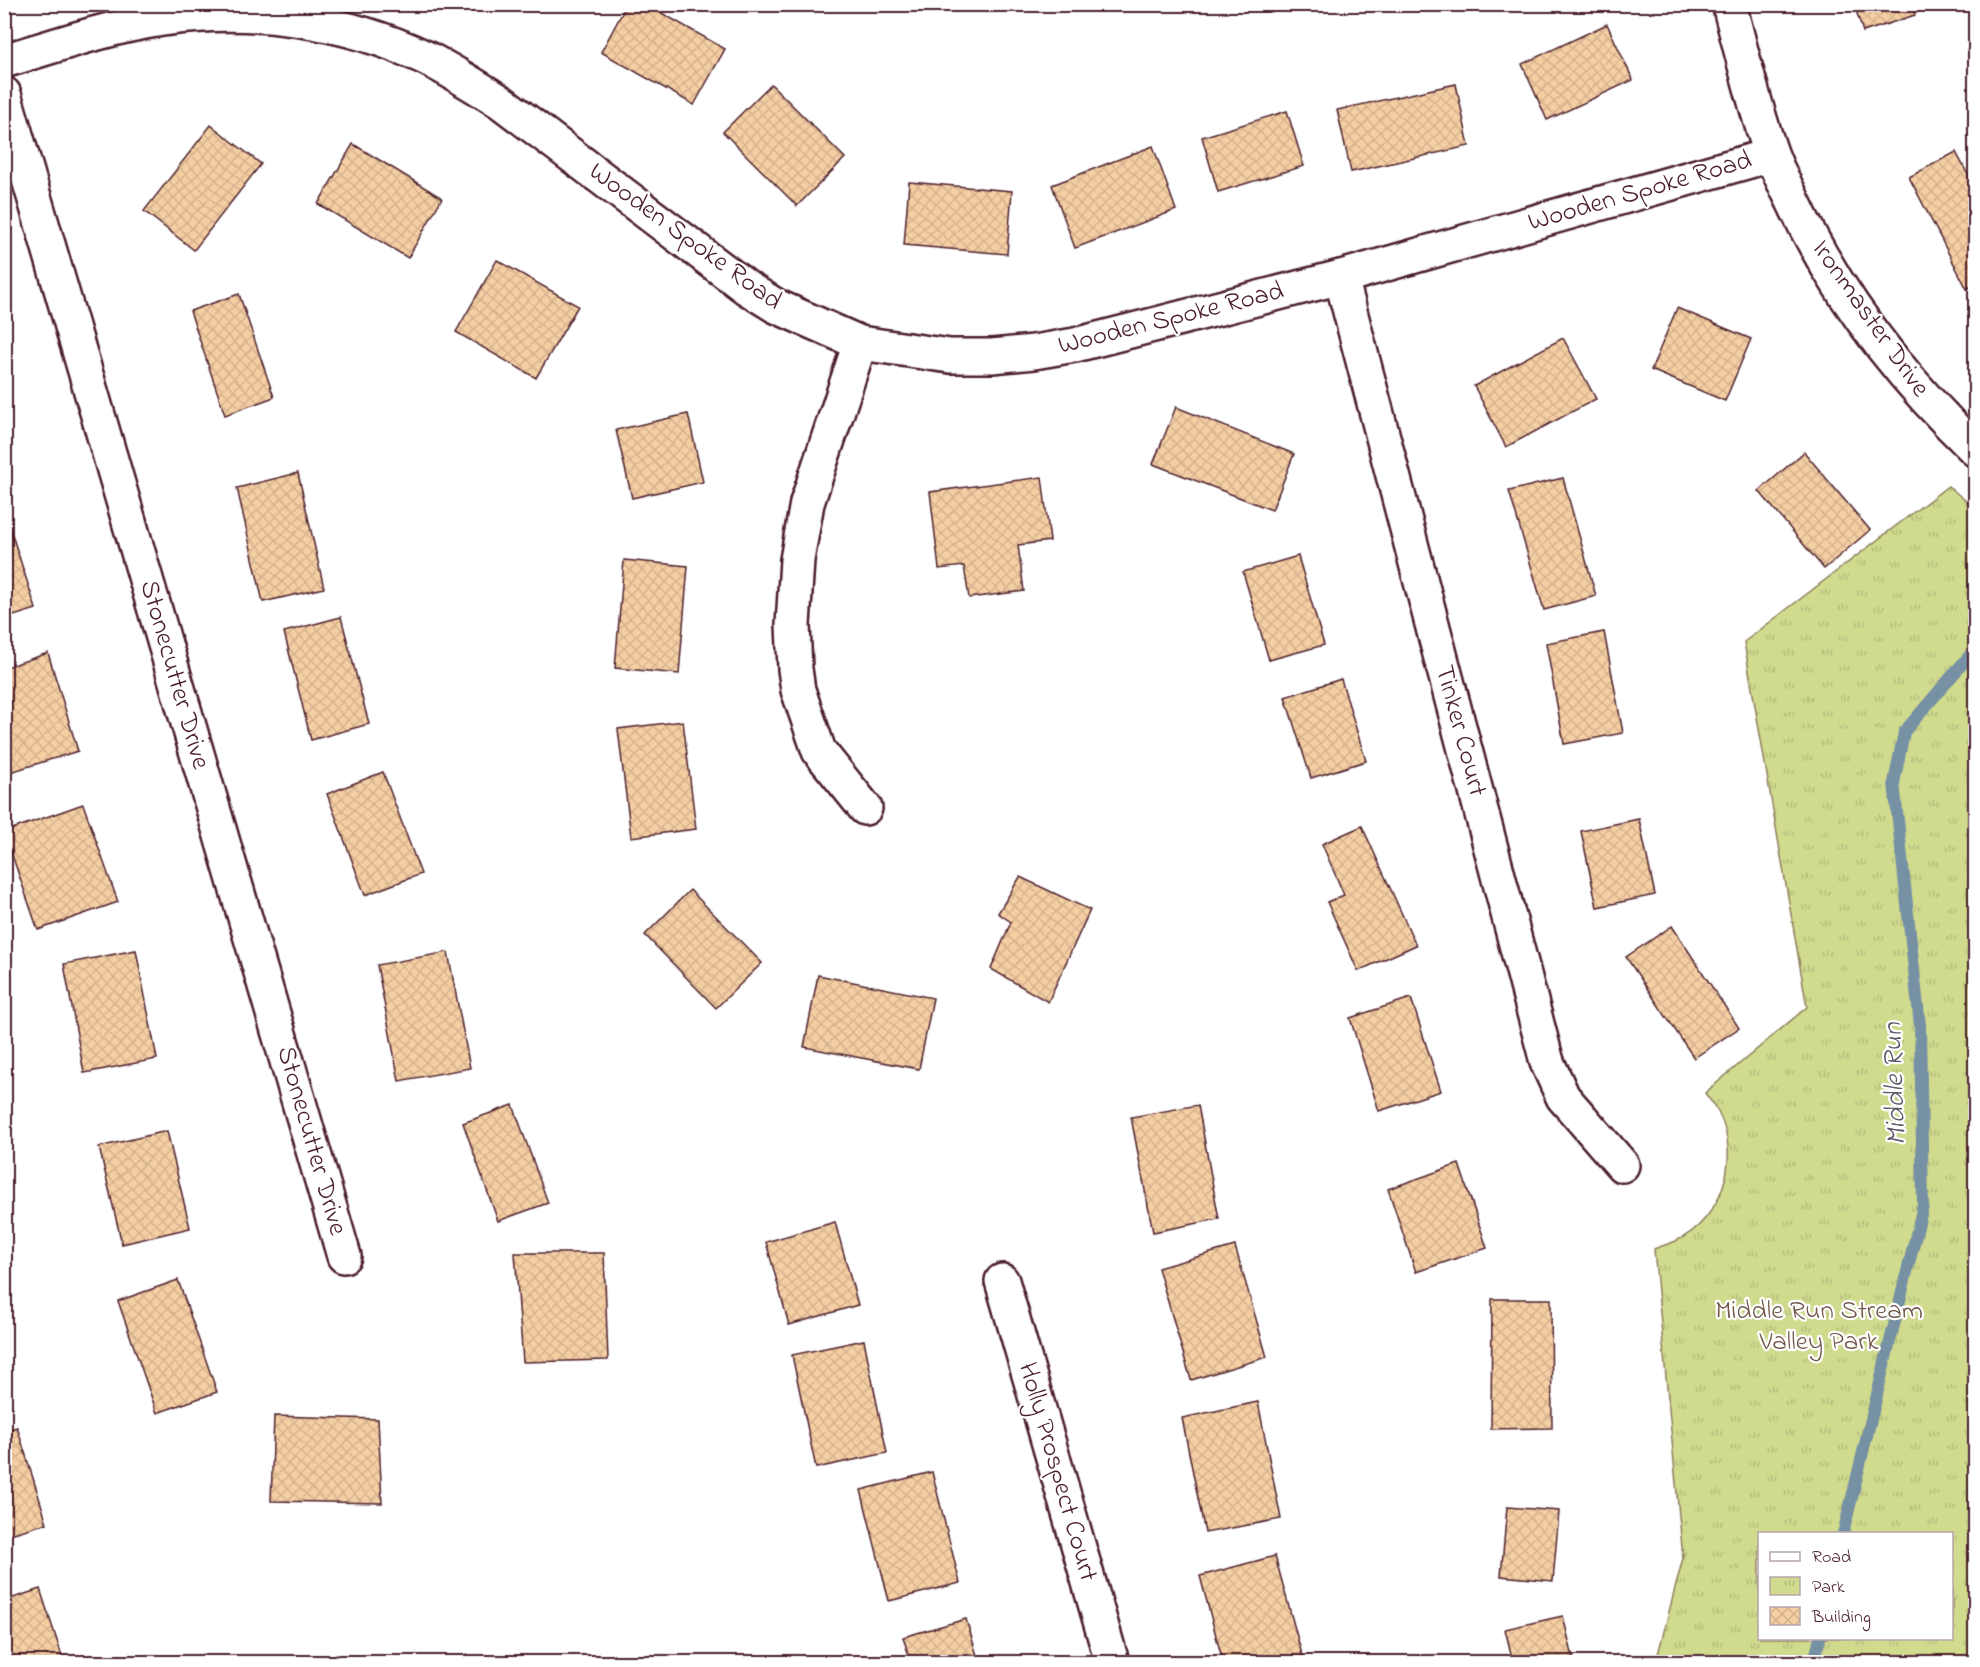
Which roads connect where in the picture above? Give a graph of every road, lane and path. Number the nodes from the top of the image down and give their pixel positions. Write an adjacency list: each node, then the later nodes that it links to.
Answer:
1 (1729, 4): 4 (street, Ironmaster Drive)
2 (4, 61): 6 (street, Wooden Spoke Road)
3 (4, 94): 10 (street, Stonecutter Drive)
4 (1772, 155): 5 (street, Wooden Spoke Road); 7 (street, Ironmaster Drive)
5 (1341, 276): 6 (street, Wooden Spoke Road); 9 (street, Tinker Court)
6 (860, 343): 8 (street)
7 (1976, 450)
8 (865, 808)
9 (1622, 1165)
10 (344, 1256)
11 (1002, 1281): 12 (street, Holly Prospect Court)
12 (1112, 1662)

